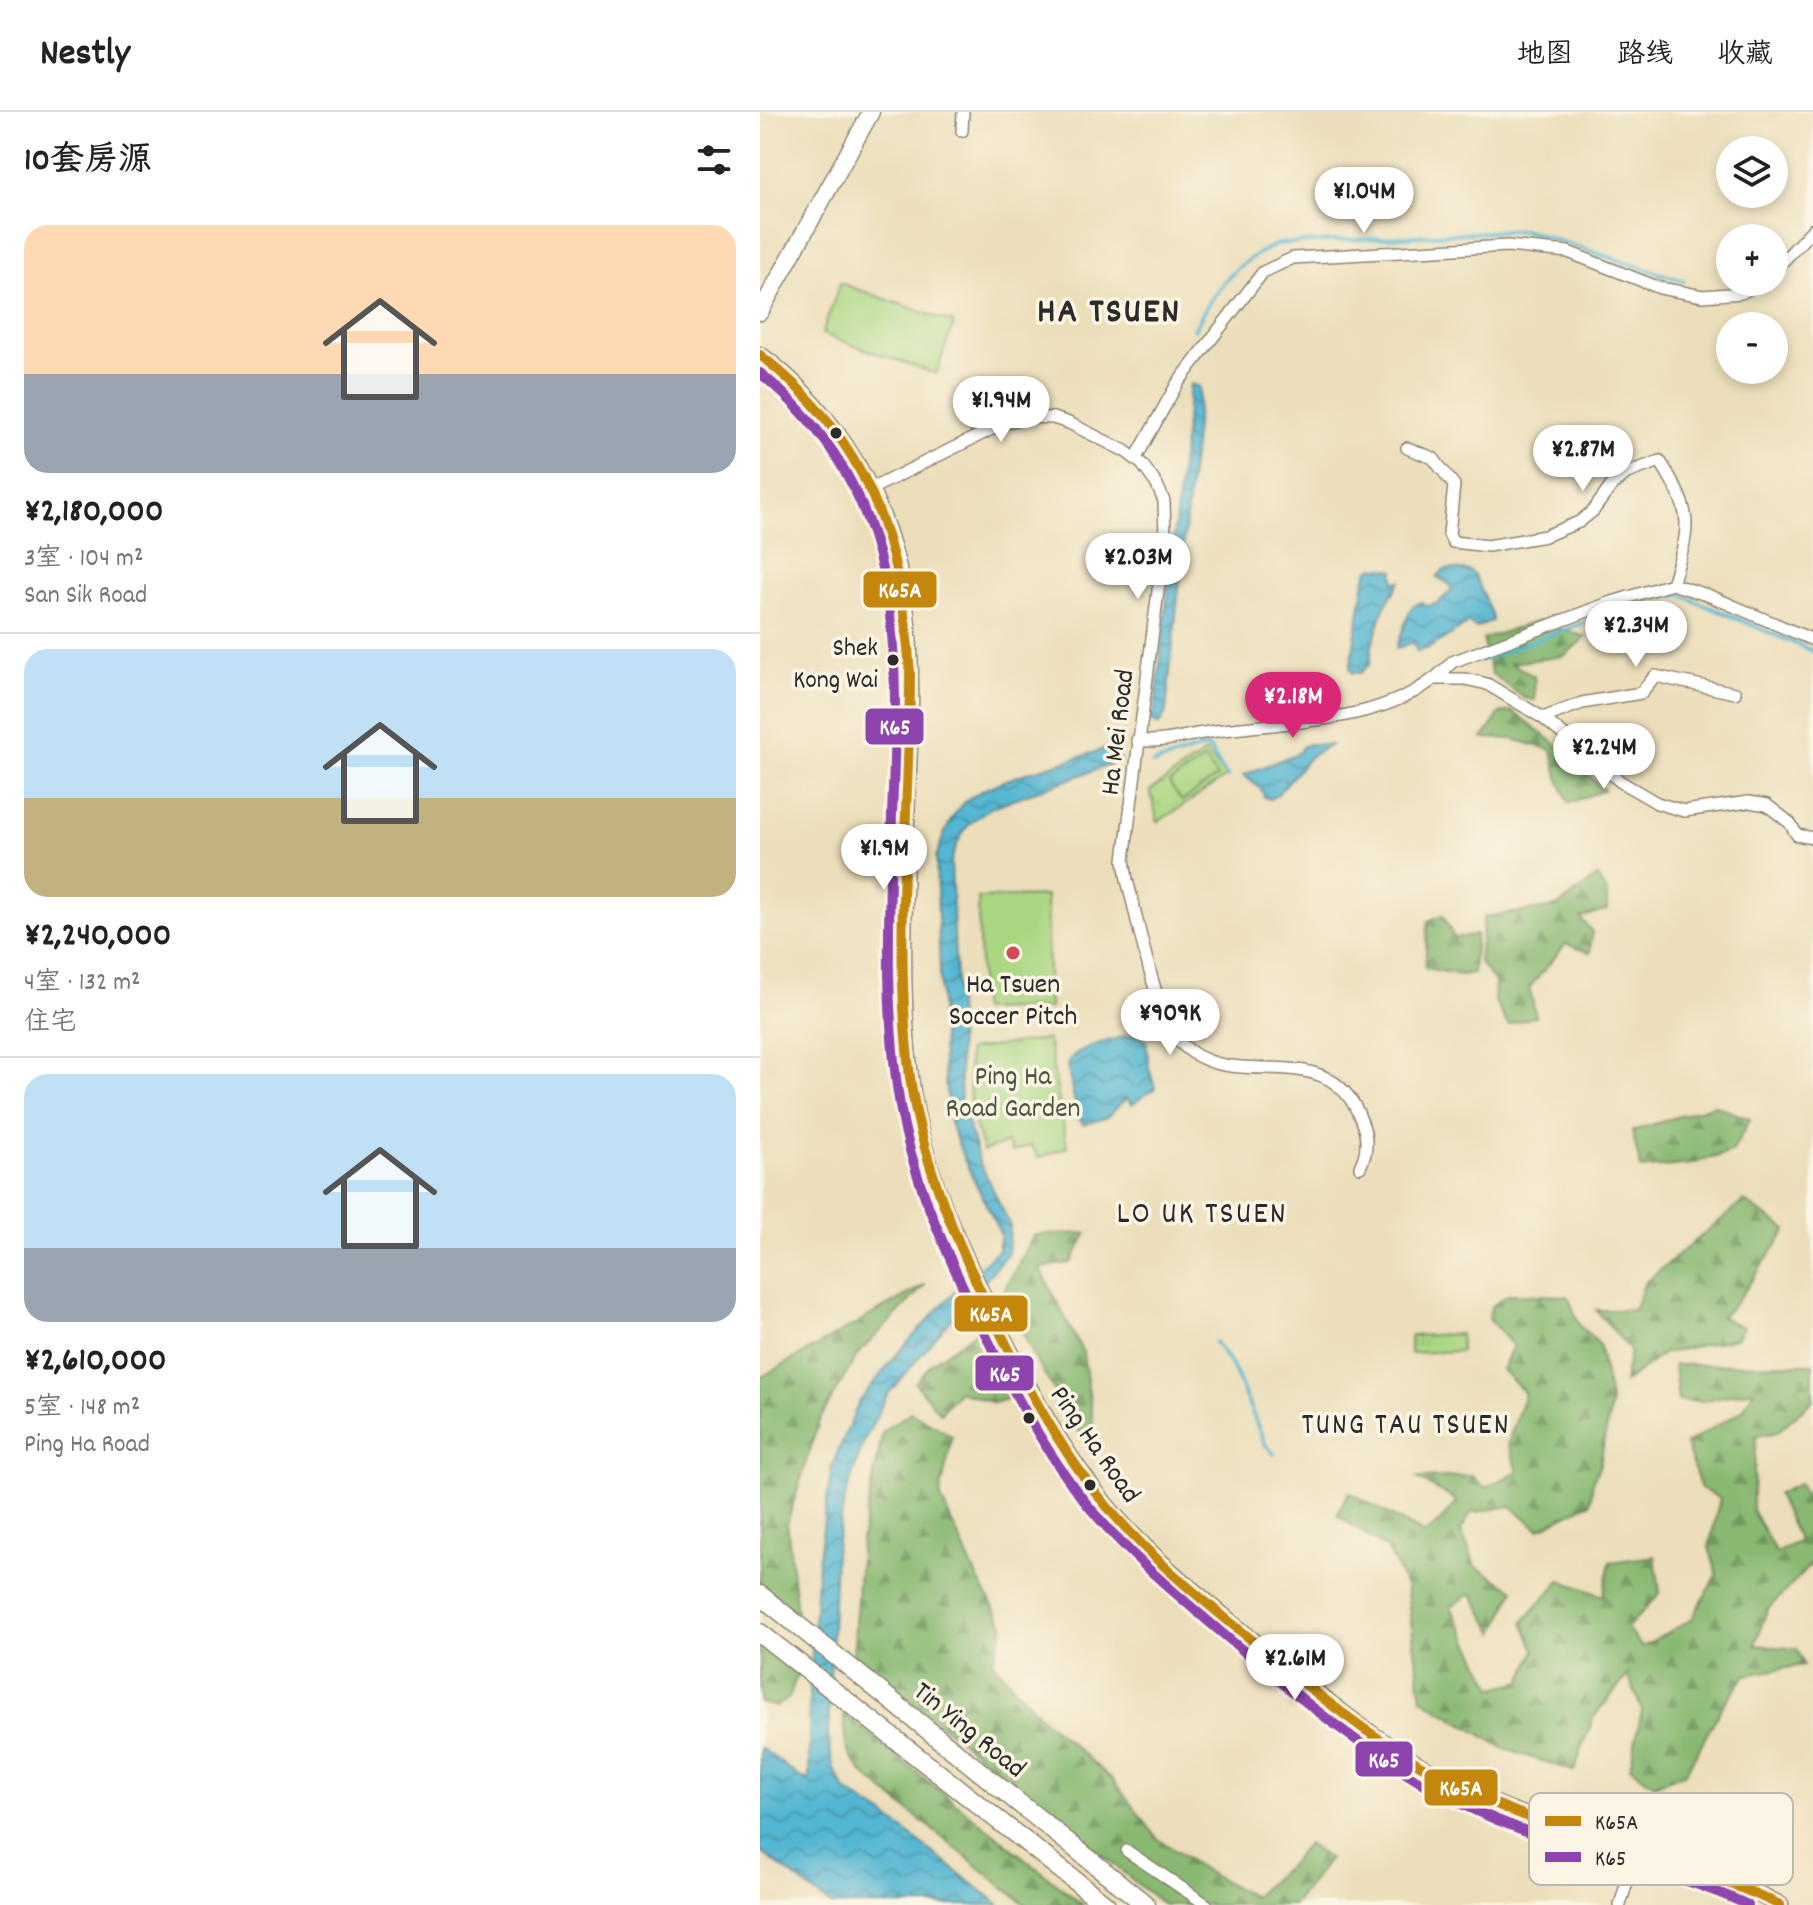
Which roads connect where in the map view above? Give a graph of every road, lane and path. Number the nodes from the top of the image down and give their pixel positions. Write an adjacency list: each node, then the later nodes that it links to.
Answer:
1 (871, 112): 7 (street)
2 (961, 113): 3 (street)
3 (962, 131)
4 (1813, 229): 5 (street)
5 (1788, 256)
6 (1716, 295): 10 (street)
7 (760, 312)
8 (760, 355): 11 (street, Ping Ha Road)
9 (1407, 448): 12 (street)
10 (1136, 458): 11 (street, Ha Mei Road); 17 (street, Ha Mei Road)
11 (871, 489): 22 (street, Ping Ha Road)
12 (1672, 584): 13 (street); 14 (street)
13 (1813, 640)
14 (1437, 679): 16 (street); 17 (street)
15 (1735, 693): 16 (street)
16 (1543, 718): 18 (street)
17 (1137, 740): 19 (street, Ha Mei Road)
18 (1813, 838)
19 (1360, 1167)
20 (760, 1595): 27 (main road, Tin Ying Road)
21 (760, 1633): 26 (main road, Tin Ying Road)
22 (1529, 1816)
23 (1127, 1851): 28 (street)
24 (1626, 1885): 29 (street)
25 (1737, 1885): 30 (street, Ping Ha Road)
26 (1106, 1905)
27 (1146, 1905)
28 (1207, 1905)
29 (1620, 1905)
30 (1780, 1905)

